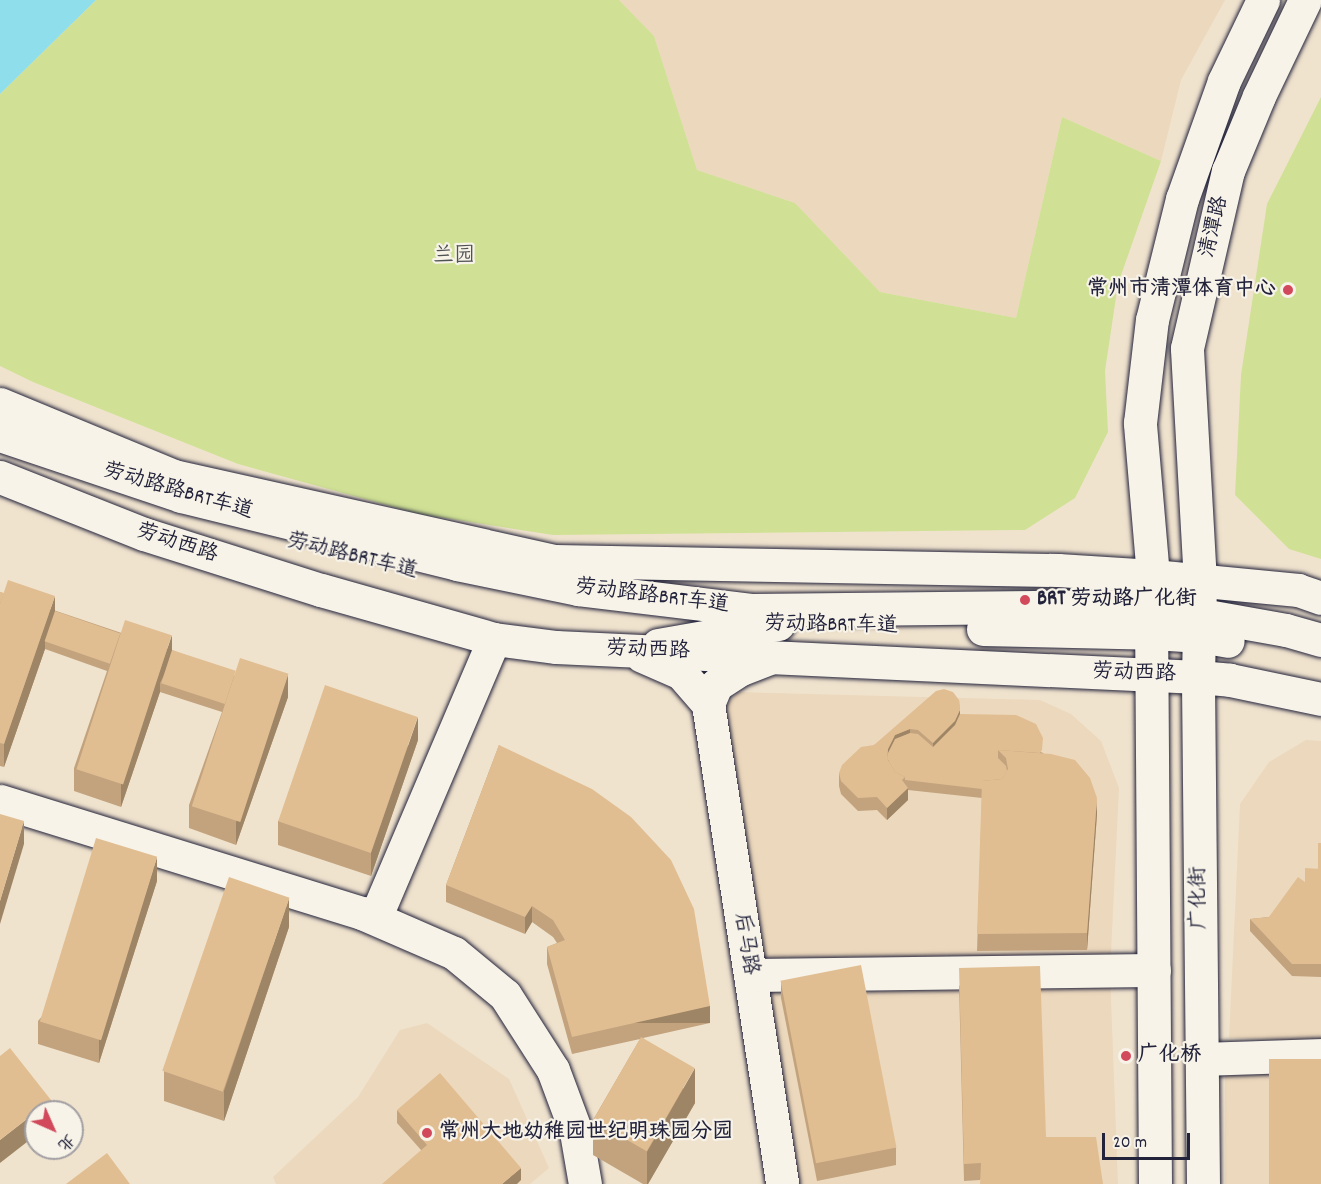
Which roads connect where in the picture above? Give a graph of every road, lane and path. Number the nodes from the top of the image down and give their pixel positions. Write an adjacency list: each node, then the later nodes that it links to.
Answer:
1 (1263, 0): 8 (main road, 清潭路)
2 (1305, 0): 9 (main road, 清潭路)
3 (0, 404): 8 (main road)
4 (0, 435): 8 (main road, 劳动路路BRT车道)
5 (0, 455): 10 (main road, 劳动路BRT车道)
6 (0, 477): 11 (main road, 劳动西路)
7 (1321, 598): 9 (main road)
8 (1152, 605): 9 (main road); 9 (main road); 10 (main road, 劳动路BRT车道); 16 (main road, 清潭路)
9 (1200, 610): 12 (main road); 15 (main road); 17 (main road, 广化街)
10 (778, 624): 13 (main road)
11 (494, 639): 13 (main road, 劳动西路); 21 (main road)
12 (1321, 640)
13 (630, 650): 14 (main road, 劳动西路); 19 (main road)
14 (775, 657): 16 (main road, 劳动西路); 19 (main road)
15 (1321, 662)
16 (1152, 675): 17 (main road, 劳动西路); 22 (main road)
17 (1198, 677): 18 (main road, 劳动西路); 25 (main road, 广化街)
18 (1321, 699)
19 (708, 704): 23 (main road, 后马路)
20 (0, 801): 21 (main road)
21 (375, 918): 26 (main road)
22 (1154, 970): 23 (main road); 28 (main road)
23 (750, 975): 27 (main road, 后马路)
24 (1321, 1055): 25 (main road)
25 (1202, 1059): 29 (main road, 广化街)
26 (585, 1184)
27 (782, 1184)
28 (1155, 1184)
29 (1203, 1184)

